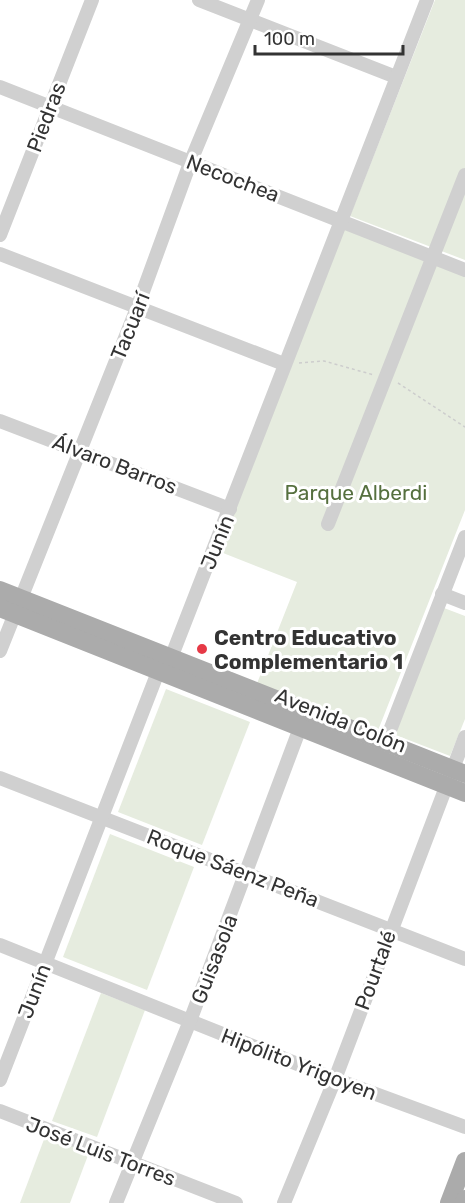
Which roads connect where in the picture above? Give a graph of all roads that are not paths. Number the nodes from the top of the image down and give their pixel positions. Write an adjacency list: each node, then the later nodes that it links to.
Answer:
1 (92, 0): 8 (street, Piedras)
2 (199, 0): 5 (street)
3 (258, 0): 5 (street, Tacuarí)
4 (427, 0): 6 (street, Junín)
5 (250, 20): 6 (street); 9 (street, Tacuarí)
6 (396, 77): 11 (street, Junín)
7 (0, 87): 8 (street, Necochea)
8 (51, 106): 9 (street, Necochea); 12 (street, Piedras)
9 (190, 163): 11 (street, Necochea); 16 (street, Tacuarí)
10 (465, 175): 14 (street)
11 (341, 220): 14 (street, Necochea); 17 (street, Junín)
12 (0, 235)
13 (0, 254): 16 (street)
14 (433, 256): 15 (street, Necochea); 21 (street)
15 (465, 270)
16 (137, 308): 17 (street); 19 (street, Tacuarí)
17 (284, 364): 20 (street, Junín)
18 (0, 421): 19 (street, Álvaro Barros)
19 (79, 450): 20 (street, Álvaro Barros); 26 (street, Tacuarí)
20 (230, 509): 28 (street, Junín)
21 (328, 524)
22 (465, 537): 24 (street)
23 (0, 590): 26 (main road, Avenida Colón)
24 (442, 594): 25 (street); 32 (street)
25 (465, 603)
26 (12, 607): 27 (street, Tacuarí); 28 (main road, Avenida Colón); 29 (main road, Avenida Colón)
27 (0, 651)
28 (171, 658): 29 (street, Junín); 30 (main road, Avenida Colón)
29 (158, 672): 30 (main road, Avenida Colón); 36 (street, Junín)
30 (303, 720): 32 (main road, Avenida Colón); 37 (street, Guisasola)
31 (465, 737): 33 (street, Pourtalé)
32 (382, 752): 33 (main road, Avenida Colón)
33 (454, 776): 35 (main road, Avenida Colón); 38 (street, Pourtalé)
34 (0, 778): 36 (street, Roque Sáenz Peña)
35 (465, 793)
36 (101, 817): 37 (street, Roque Sáenz Peña); 41 (street, Junín)
37 (246, 873): 38 (street, Roque Sáenz Peña); 42 (street, Guisasola)
38 (390, 930): 40 (street, Roque Sáenz Peña); 43 (street, Pourtalé)
39 (0, 945): 41 (street, Hipólito Yrigoyen)
40 (465, 959)
41 (45, 963): 42 (street, Hipólito Yrigoyen); 44 (street, Junín)
42 (190, 1021): 43 (street, Hipólito Yrigoyen); 48 (street, Guisasola)
43 (335, 1079): 46 (street, Hipólito Yrigoyen); 51 (street, Pourtalé)
44 (0, 1080)
45 (0, 1111): 48 (street, José Luis Torres)
46 (465, 1127)
47 (465, 1161): 52 (main road)
48 (131, 1162): 49 (street, Guisasola); 50 (street, José Luis Torres)
49 (116, 1203)
50 (236, 1203)
51 (284, 1203)
52 (449, 1203)

